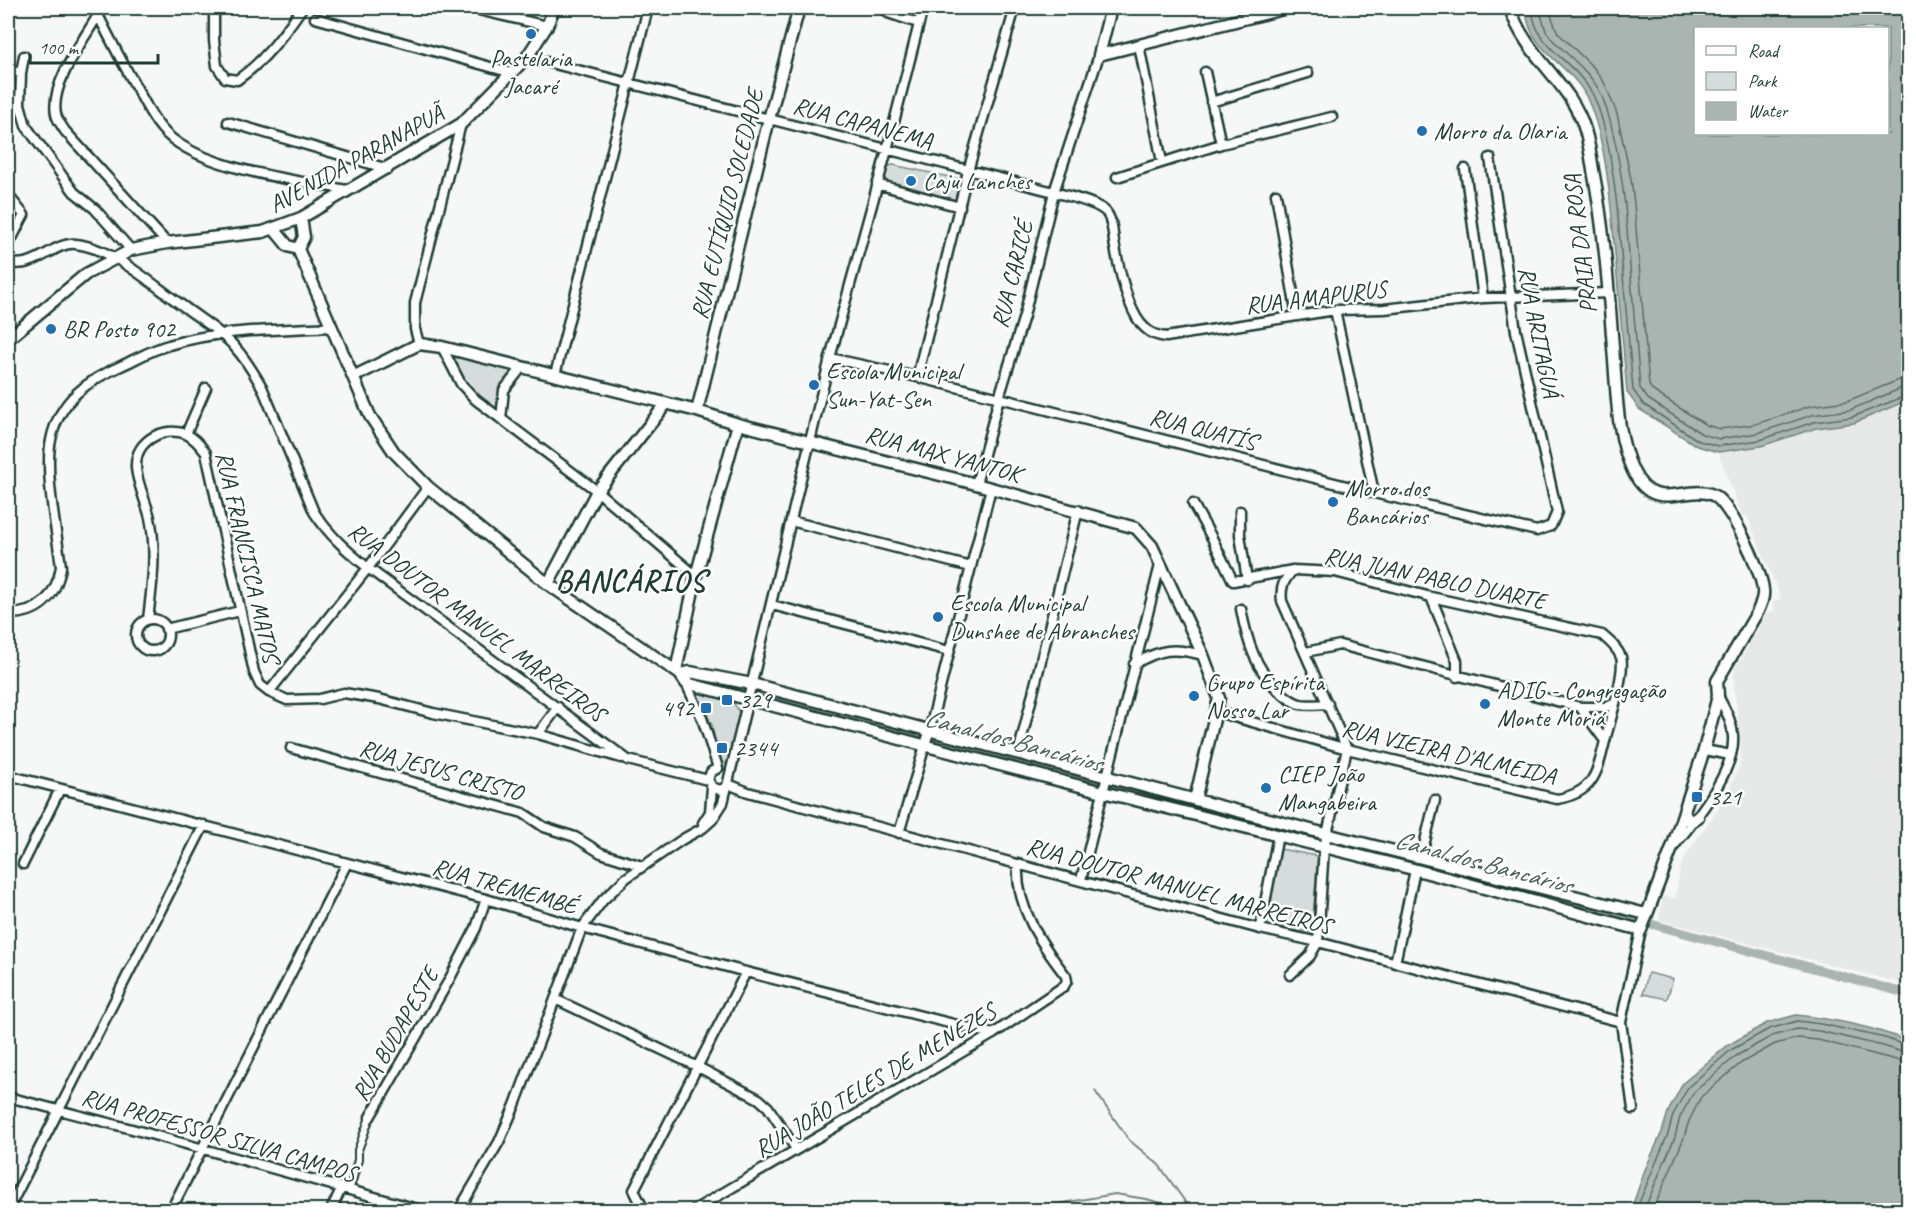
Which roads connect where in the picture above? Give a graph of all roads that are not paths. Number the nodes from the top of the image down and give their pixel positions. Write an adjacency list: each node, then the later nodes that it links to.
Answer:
1 (10, 8): 15 (street)
2 (214, 8): 3 (street)
3 (302, 8)
4 (470, 8): 18 (street)
5 (554, 8): 18 (street, AVENIDA PARANAPUÃ)
6 (648, 8): 28 (street)
7 (799, 8): 31 (street, RUA EUTÍQUIO SOLEDADE)
8 (883, 8): 17 (street)
9 (923, 8): 17 (street)
10 (1015, 8): 40 (street)
11 (1111, 8): 20 (street, RUA CARICÉ)
12 (1287, 8): 19 (street)
13 (1510, 8): 57 (street, PRAIA DA ROSA)
14 (97, 11): 43 (street); 51 (street)
15 (8, 13)
16 (315, 18): 26 (street)
17 (918, 23): 35 (street)
18 (547, 26): 22 (street, AVENIDA PARANAPUÃ)
19 (1138, 45): 20 (street); 37 (street)
20 (1099, 54): 44 (street, RUA CARICÉ)
21 (24, 56): 25 (street)
22 (527, 57): 26 (street, AVENIDA PARANAPUÃ); 28 (street, RUA CAPANEMA)
23 (8, 70): 25 (street)
24 (1205, 72): 29 (street)
25 (21, 73): 54 (street)
26 (512, 73): 33 (street, AVENIDA PARANAPUÃ)
27 (1308, 73): 29 (street)
28 (629, 83): 31 (street, RUA CAPANEMA); 69 (street)
29 (1211, 102): 34 (street)
30 (1332, 117): 34 (street)
31 (769, 118): 35 (street, RUA CAPANEMA); 75 (street, RUA EUTÍQUIO SOLEDADE)
32 (228, 122): 38 (street)
33 (461, 124): 38 (street, AVENIDA PARANAPUÃ); 65 (street)
34 (1221, 144): 37 (street)
35 (887, 150): 40 (street, RUA CAPANEMA); 42 (street)
36 (1491, 158): 58 (street, RUA ARITAGUÁ)
37 (1162, 162): 41 (street)
38 (388, 169): 43 (street, AVENIDA PARANAPUÃ)
39 (1465, 169): 59 (street)
40 (968, 171): 44 (street, RUA CAPANEMA); 47 (street)
41 (1117, 177)
42 (877, 184): 47 (street); 67 (street)
43 (347, 190): 48 (street, AVENIDA PARANAPUÃ)
44 (1054, 192): 49 (street, RUA CAPANEMA); 73 (street, RUA CARICÉ)
45 (1276, 194): 61 (street)
46 (8, 195): 52 (street)
47 (960, 207): 71 (street)
48 (301, 218): 50 (street, AVENIDA PARANAPUÃ); 53 (street)
49 (1110, 221): 61 (street, RUA AMAPURUS)
50 (274, 230): 51 (street, AVENIDA PARANAPUÃ); 53 (street)
51 (167, 243): 54 (street, AVENIDA PARANAPUÃ)
52 (8, 246)
53 (298, 249): 62 (street)
54 (131, 250): 55 (street, AVENIDA PARANAPUÃ)
55 (113, 258): 56 (street, RUA DOUTOR MANUEL MARREIROS); 63 (street, RUA DOUTOR MANUEL MARREIROS); 64 (street, AVENIDA PARANAPUÃ)
56 (8, 262)
57 (1608, 294): 58 (street, RUA AMAPURUS); 112 (street, PRAIA DA ROSA)
58 (1512, 297): 59 (street, RUA AMAPURUS); 88 (street, RUA ARITAGUÁ)
59 (1483, 298): 60 (street, RUA AMAPURUS)
60 (1335, 310): 61 (street, RUA AMAPURUS); 84 (street)
61 (1297, 316)
62 (332, 327): 63 (street); 70 (street)
63 (222, 334): 92 (street, RUA DOUTOR MANUEL MARREIROS); 101 (street)
64 (8, 339)
65 (419, 344): 66 (street, RUA MAX YANTOK); 70 (street)
66 (441, 347): 68 (street, RUA MAX YANTOK); 76 (street)
67 (830, 358): 71 (street, RUA QUATÍS); 79 (street)
68 (522, 367): 69 (street, RUA MAX YANTOK); 76 (street)
69 (555, 375): 74 (street, RUA MAX YANTOK)
70 (352, 377): 81 (street)
71 (917, 377): 73 (street, RUA QUATÍS)
72 (206, 388): 78 (street)
73 (999, 398): 80 (street, RUA CARICÉ); 84 (street, RUA QUATÍS)
74 (666, 404): 75 (street, RUA MAX YANTOK); 83 (street)
75 (697, 411): 77 (street, RUA MAX YANTOK)
76 (501, 419): 83 (street)
77 (738, 424): 79 (street, RUA MAX YANTOK); 94 (street)
78 (186, 434): 100 (street, RUA FRANCISCA MATOS); 102 (street, RUA FRANCISCA MATOS)
79 (811, 441): 80 (street, RUA MAX YANTOK); 89 (street)
80 (976, 484): 82 (street, RUA MAX YANTOK)
81 (428, 488): 92 (street); 96 (street)
82 (991, 488): 86 (street, RUA MAX YANTOK); 91 (street)
83 (597, 491): 94 (street); 96 (street)
84 (1374, 493): 88 (street, RUA QUATÍS)
85 (1193, 504): 95 (street)
86 (1078, 510): 90 (street, RUA MAX YANTOK); 126 (street)
87 (1240, 511): 95 (street)
88 (1557, 512)
89 (792, 521): 91 (street); 98 (street)
90 (1160, 565): 106 (street, RUA MAX YANTOK); 107 (street)
91 (971, 567): 104 (street)
92 (368, 568): 111 (street); 116 (street, RUA DOUTOR MANUEL MARREIROS)
93 (1293, 570): 95 (street); 97 (street, RUA JUAN PABLO DUARTE); 105 (street, RUA JUAN PABLO DUARTE)
94 (696, 576): 108 (street)
95 (1247, 580)
96 (548, 584): 108 (street)
97 (1431, 597): 109 (street); 115 (street, RUA JUAN PABLO DUARTE)
98 (772, 605): 104 (street); 110 (street)
99 (1241, 609): 114 (street)
100 (240, 611): 103 (street); 111 (street, RUA FRANCISCA MATOS)
101 (8, 614)
102 (148, 619): 103 (street); 103 (street)
103 (166, 629)
104 (949, 651): 119 (street)
105 (1306, 652): 109 (street); 114 (street, RUA JUAN PABLO DUARTE)
106 (1203, 655): 107 (street); 118 (street, RUA MAX YANTOK)
107 (1134, 664): 133 (street)
108 (683, 675): 110 (street); 113 (street); 129 (street)
109 (1457, 677): 117 (street)
110 (752, 684): 113 (street); 119 (street)
111 (269, 692): 120 (street, RUA FRANCISCA MATOS)
112 (1718, 696): 125 (street); 127 (street)
113 (747, 699): 122 (street); 131 (street)
114 (1328, 704): 124 (street, RUA JUAN PABLO DUARTE)
115 (1614, 704): 117 (street); 121 (street, RUA VIEIRA D'ALMEIDA)
116 (558, 707): 120 (street); 128 (street, RUA DOUTOR MANUEL MARREIROS)
117 (1580, 708): 121 (street)
118 (1217, 712): 124 (street, RUA VIEIRA D'ALMEIDA); 135 (street, RUA MAX YANTOK)
119 (929, 731): 122 (street); 126 (street)
120 (538, 734): 128 (street, RUA FRANCISCA MATOS)
121 (1605, 741): 124 (street, RUA VIEIRA D'ALMEIDA)
122 (925, 745): 133 (street); 140 (street)
123 (291, 748): 150 (street, RUA JESUS CRISTO)
124 (1347, 749): 142 (street)
125 (1704, 750): 127 (street); 137 (street)
126 (1018, 754): 133 (street)
127 (1731, 755): 138 (street)
128 (628, 760): 132 (street, RUA DOUTOR MANUEL MARREIROS)
129 (718, 768): 131 (street); 132 (street)
130 (8, 775): 134 (street, RUA TREMEMBÉ)
131 (729, 782): 132 (street); 140 (street, RUA DOUTOR MANUEL MARREIROS); 141 (street)
132 (710, 784): 141 (street)
133 (1105, 784): 135 (street); 143 (street); 152 (street)
134 (60, 789): 139 (street, RUA TREMEMBÉ); 148 (street)
135 (1195, 800): 142 (street)
136 (1435, 800): 146 (street)
137 (1684, 812): 138 (street); 145 (street)
138 (1698, 817): 145 (street)
139 (204, 825): 147 (street, RUA TREMEMBÉ); 168 (street)
140 (899, 832): 149 (street, RUA DOUTOR MANUEL MARREIROS)
141 (695, 833): 150 (street)
142 (1326, 835): 144 (street); 146 (street)
143 (1278, 836): 144 (street); 156 (street)
144 (1324, 847): 151 (street); 158 (street)
145 (1672, 849): 154 (street)
146 (1421, 858): 154 (street)
147 (346, 863): 153 (street, RUA TREMEMBÉ); 170 (street)
148 (23, 864)
149 (1018, 864): 152 (street, RUA DOUTOR MANUEL MARREIROS); 164 (street, RUA JOÃO TELES DE MENEZES)
150 (642, 866): 155 (street)
151 (1415, 870): 157 (street); 159 (street)
152 (1081, 880): 156 (street, RUA DOUTOR MANUEL MARREIROS)
153 (486, 899): 155 (street, RUA TREMEMBÉ); 169 (street, RUA BUDAPESTE)
154 (1645, 915): 157 (street)
155 (582, 928): 160 (street, RUA TREMEMBÉ); 162 (street)
156 (1260, 929): 158 (street, RUA DOUTOR MANUEL MARREIROS)
157 (1641, 929): 163 (street)
158 (1318, 942): 159 (street, RUA DOUTOR MANUEL MARREIROS); 161 (street)
159 (1395, 963): 163 (street, RUA DOUTOR MANUEL MARREIROS)
160 (746, 972): 164 (street, RUA TREMEMBÉ); 165 (street)
161 (1290, 975)
162 (555, 999): 165 (street); 177 (street)
163 (1622, 1022): 167 (street)
164 (993, 1034): 171 (street, RUA JOÃO TELES DE MENEZES)
165 (698, 1067): 171 (street); 178 (street)
166 (8, 1097): 168 (street, RUA PROFESSOR SILVA CAMPOS)
167 (1633, 1109)
168 (59, 1110): 170 (street, RUA PROFESSOR SILVA CAMPOS); 173 (street)
169 (370, 1117): 172 (street, RUA BUDAPESTE)
170 (202, 1149): 172 (street, RUA PROFESSOR SILVA CAMPOS); 174 (street)
171 (796, 1149): 179 (street, RUA JOÃO TELES DE MENEZES)
172 (345, 1190): 175 (street, RUA BUDAPESTE); 176 (street, RUA PROFESSOR SILVA CAMPOS)
173 (8, 1210)
174 (171, 1210)
175 (331, 1210)
176 (421, 1210)
177 (459, 1210)
178 (644, 1210)
179 (694, 1210)

